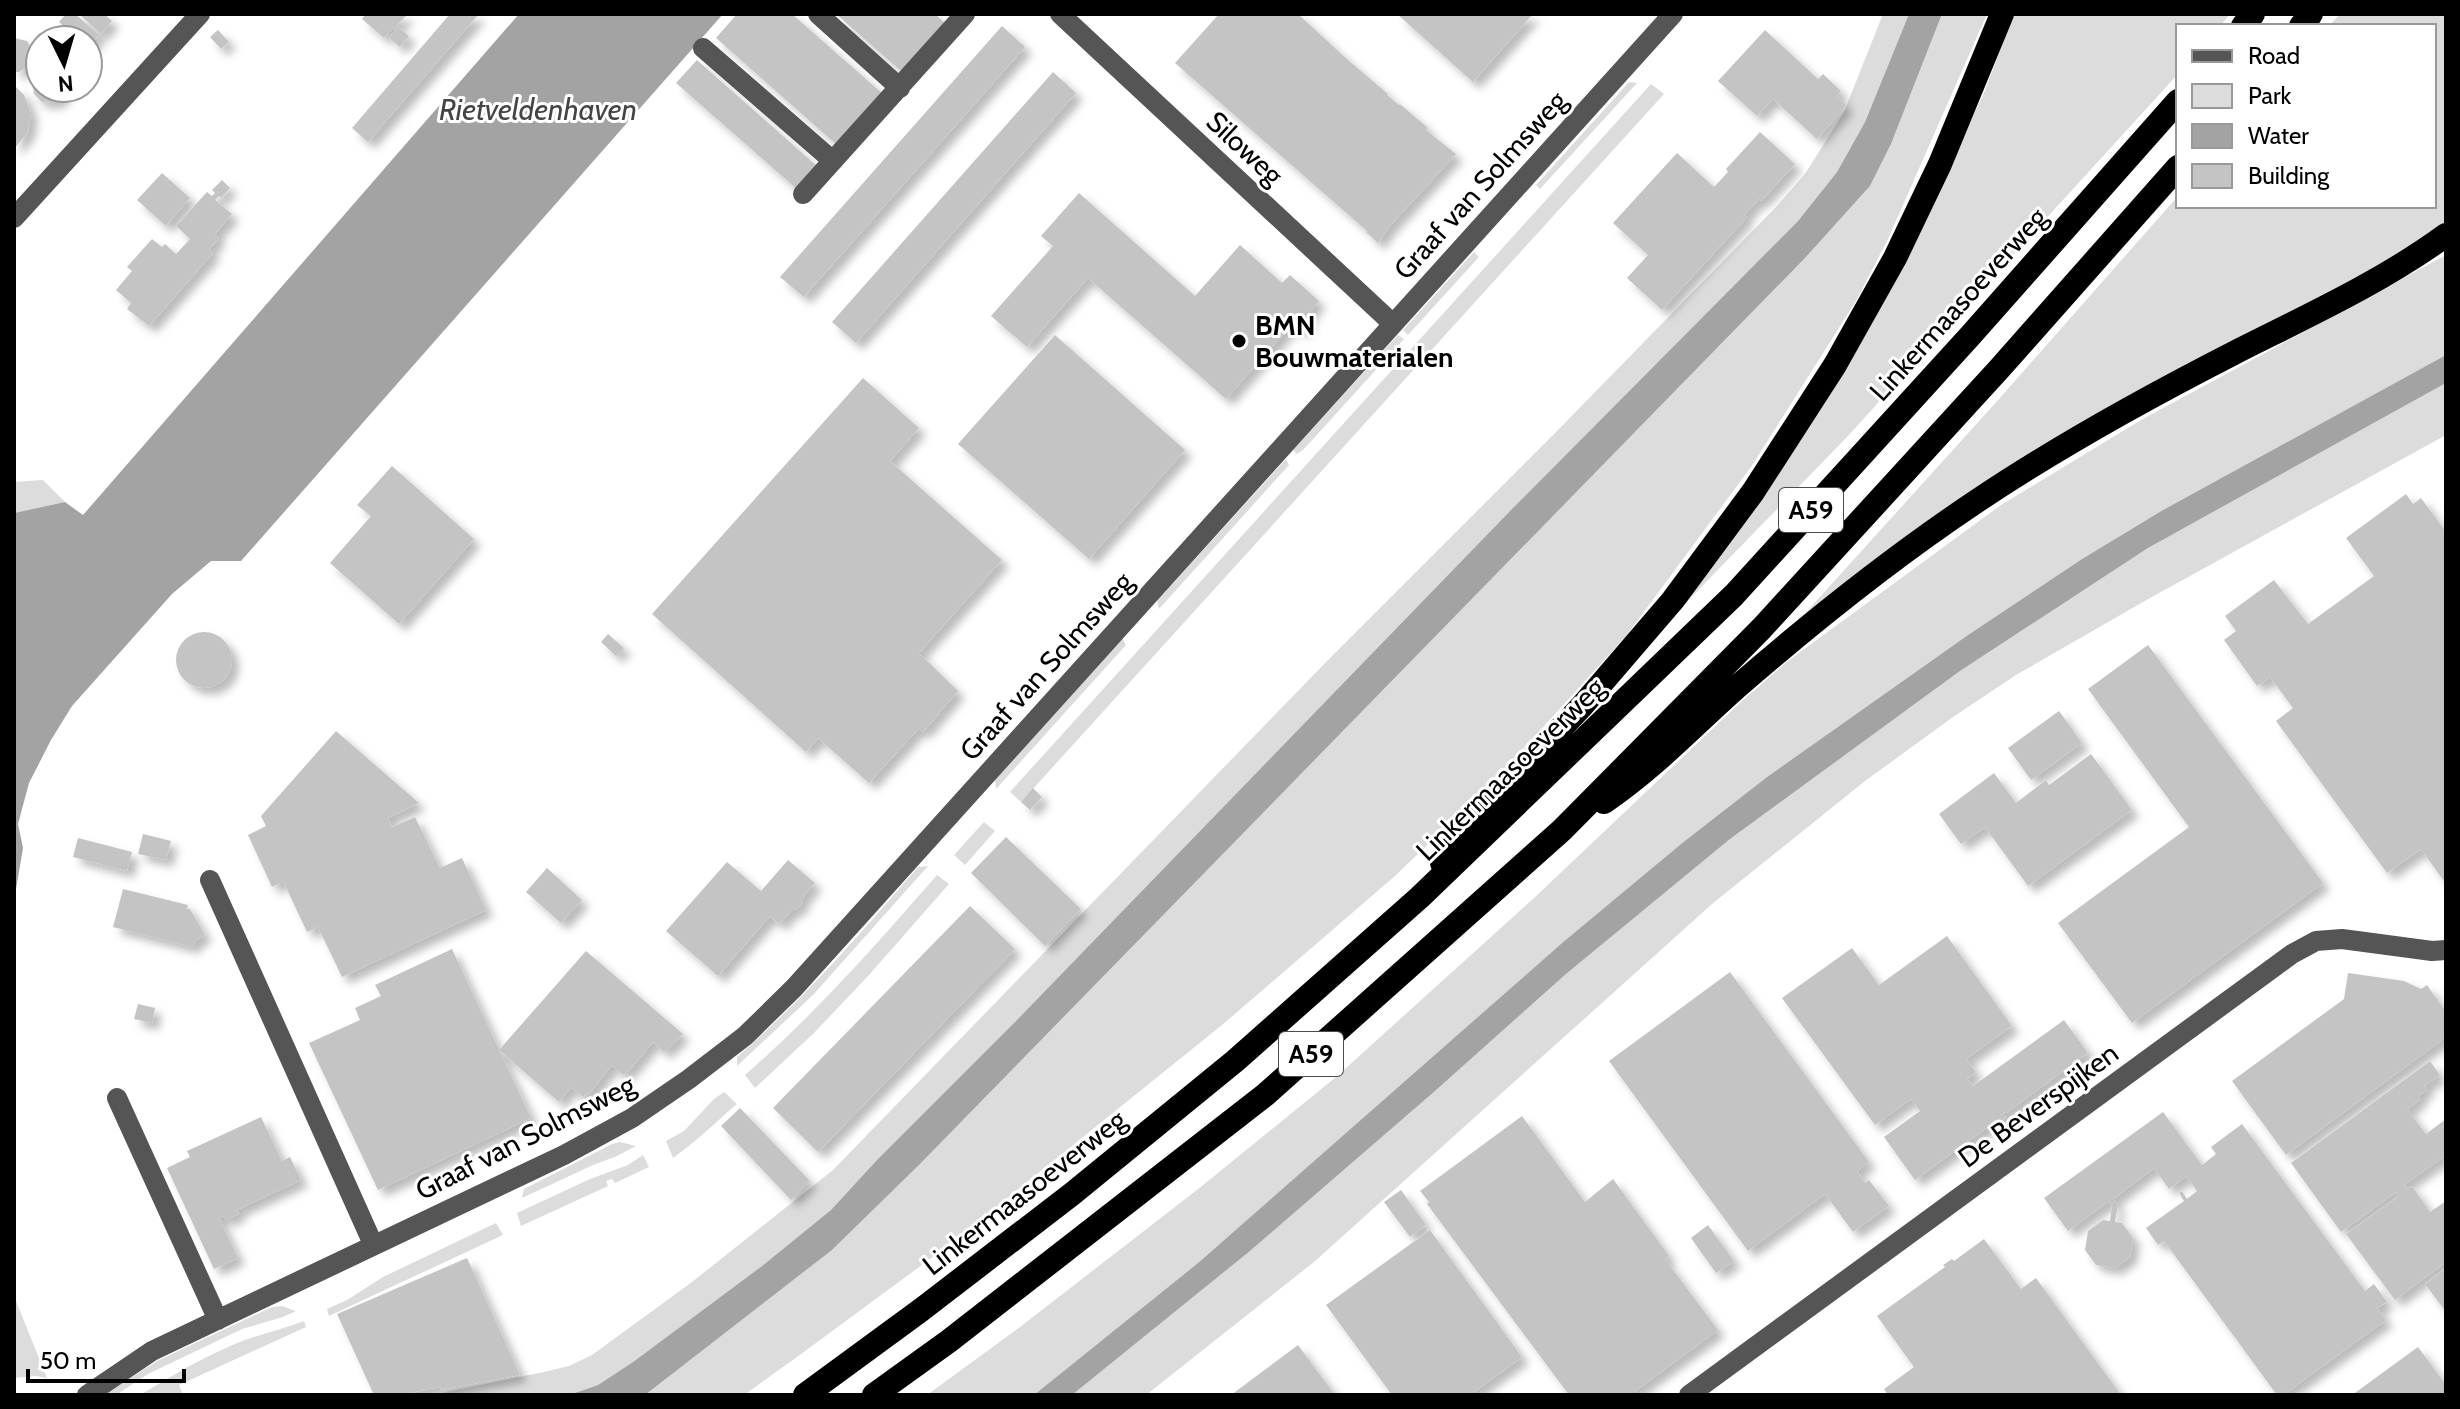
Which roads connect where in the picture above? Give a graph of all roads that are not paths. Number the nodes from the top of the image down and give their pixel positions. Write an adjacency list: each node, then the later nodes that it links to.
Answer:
1 (200, 14): 13 (street)
2 (818, 14): 8 (street)
3 (1060, 14): 15 (street, Siloweg)
4 (1673, 14): 15 (street, Graaf van Solmsweg)
5 (2002, 14): 18 (highway, A59)
6 (962, 15): 8 (street)
7 (703, 48): 10 (street)
8 (900, 88): 10 (street)
9 (2176, 103): 18 (highway, Linkermaasoeverweg / A59)
10 (833, 161): 12 (street)
11 (2176, 169): 16 (highway, A59)
12 (803, 194)
13 (14, 218)
14 (2446, 235): 16 (highway, A59)
15 (1392, 323): 21 (street, Graaf van Solmsweg)
16 (1562, 830): 25 (highway, A59)
17 (210, 880): 21 (street)
18 (1420, 897): 24 (highway, Linkermaasoeverweg / A59)
19 (2446, 950): 26 (street, De Beverspijken)
20 (117, 1098): 22 (street)
21 (373, 1244): 22 (street, Graaf van Solmsweg)
22 (218, 1320): 23 (street, Graaf van Solmsweg)
23 (87, 1395)
24 (805, 1395)
25 (874, 1395)
26 (1689, 1395)

